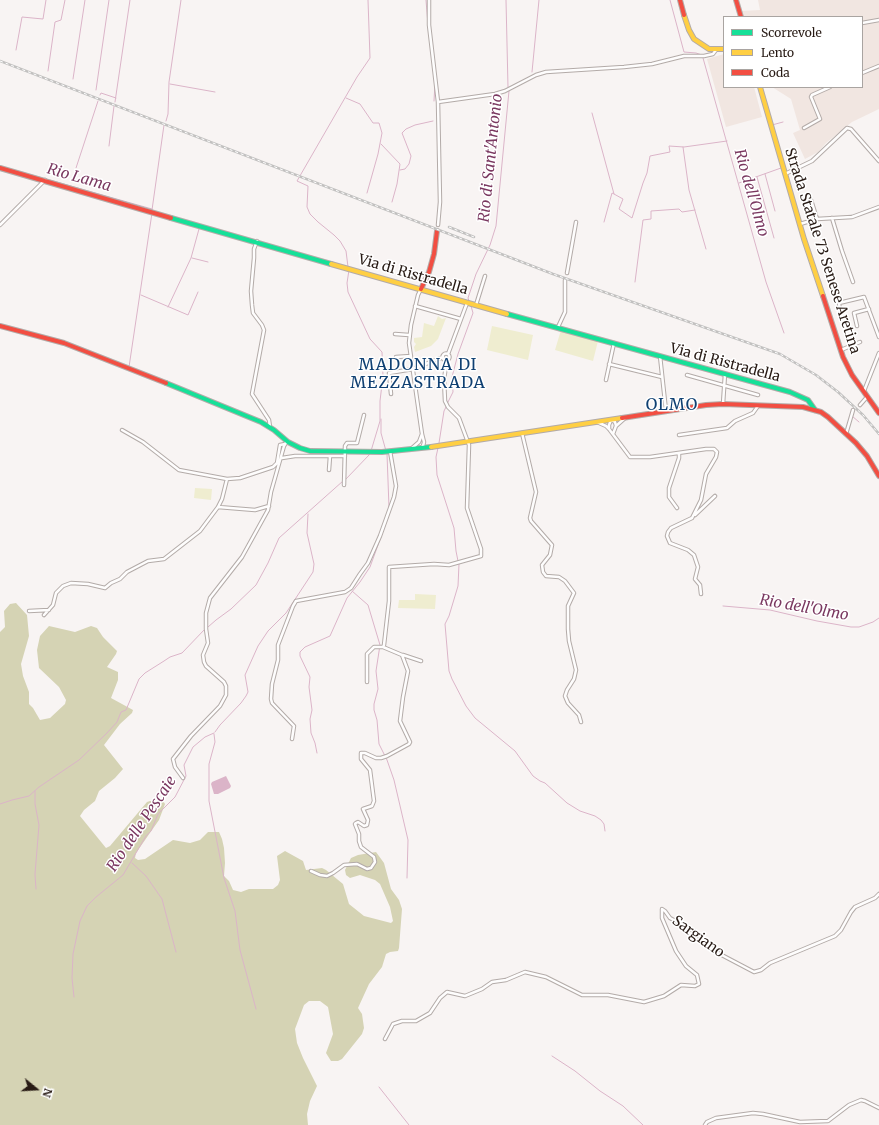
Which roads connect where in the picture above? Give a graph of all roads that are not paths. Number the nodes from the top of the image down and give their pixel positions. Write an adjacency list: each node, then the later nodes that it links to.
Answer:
1 (429, 0): 13 (street)
2 (680, 0): 8 (main road)
3 (736, 0): 4 (main road)
4 (741, 16)
5 (879, 21): 6 (street)
6 (863, 23)
7 (723, 49): 8 (main road)
8 (716, 50): 13 (street)
9 (879, 66): 10 (street)
10 (863, 73)
11 (760, 88): 17 (main road, Strada Statale 73 Senese Aretina)
12 (828, 88): 14 (street)
13 (438, 102): 26 (street)
14 (804, 128)
15 (879, 161): 17 (street)
16 (0, 168): 18 (main road, Via di Ristradella)
17 (785, 174): 24 (main road, Strada Statale 73 Senese Aretina)
18 (45, 180): 25 (street); 28 (main road, Via di Ristradella)
19 (811, 200): 22 (street)
20 (879, 208): 21 (street)
21 (832, 218): 22 (street); 32 (street)
22 (817, 219): 24 (street)
23 (576, 222): 29 (street)
24 (800, 224): 48 (main road, Strada Statale 73 Senese Aretina)
25 (0, 225)
26 (438, 225)
27 (437, 231): 33 (main road)
28 (257, 241): 33 (main road, Via di Ristradella); 79 (street)
29 (567, 273)
30 (485, 276): 35 (street)
31 (565, 280): 42 (street)
32 (854, 282)
33 (421, 289): 34 (main road, Via di Ristradella); 36 (street)
34 (467, 303): 35 (main road, Via di Ristradella); 39 (street)
35 (476, 305): 42 (main road, Via di Ristradella)
36 (415, 306): 39 (street); 44 (street)
37 (869, 309): 38 (street); 41 (street); 45 (street)
38 (840, 311)
39 (461, 319): 50 (street)
40 (0, 326): 79 (main road)
41 (857, 326)
42 (558, 327): 47 (main road, Via di Ristradella)
43 (395, 334): 44 (street)
44 (409, 335): 51 (street)
45 (879, 337)
46 (860, 342): 48 (street)
47 (614, 343): 52 (main road, Via di Ristradella); 56 (street)
48 (841, 350): 63 (main road, Strada Statale 73 Senese Aretina)
49 (879, 353): 63 (street)
50 (448, 354): 54 (street); 55 (street)
51 (411, 356): 53 (street); 57 (street)
52 (660, 356): 58 (main road, Via di Ristradella); 60 (street)
53 (396, 357)
54 (443, 357): 55 (street); 57 (street)
55 (447, 360): 87 (street)
56 (609, 364): 60 (street); 61 (street)
57 (413, 369): 64 (street); 83 (street)
58 (725, 374): 62 (street); 70 (main road, Via di Ristradella)
59 (687, 376): 62 (street)
60 (662, 378): 72 (street)
61 (606, 380)
62 (725, 386): 65 (street); 67 (street)
63 (864, 391): 66 (main road, Strada Statale 73 Senese Aretina)
64 (391, 394)
65 (758, 395)
66 (867, 396): 68 (street); 73 (main road, Strada Statale 73 Senese Aretina)
67 (723, 404): 69 (main road); 72 (main road)
68 (860, 405)
69 (758, 406): 70 (main road); 86 (street)
70 (815, 410): 84 (main road)
71 (853, 410): 84 (street)
72 (666, 411): 75 (main road)
73 (879, 413)
74 (364, 415): 96 (street)
75 (625, 418): 76 (main road); 78 (street)
76 (611, 420): 77 (main road); 78 (street); 80 (street)
77 (597, 422): 80 (street); 82 (main road)
78 (616, 426): 85 (street)
79 (270, 428): 90 (main road)
80 (609, 429): 85 (street)
81 (122, 430): 101 (street)
82 (522, 433): 87 (main road); 116 (street)
83 (422, 434): 88 (street); 89 (street)
84 (846, 434): 100 (main road)
85 (613, 435): 95 (street)
86 (679, 435)
87 (467, 440): 91 (main road); 112 (street)
88 (419, 442): 92 (street); 93 (street)
89 (424, 442): 91 (street); 92 (street)
90 (286, 443): 96 (main road); 98 (street); 101 (street)
91 (436, 446): 92 (main road)
92 (421, 448): 93 (main road)
93 (410, 449): 94 (main road)
94 (390, 451): 96 (main road); 117 (street)
95 (679, 453): 106 (street); 107 (street)
96 (345, 454): 97 (street); 102 (street)
97 (330, 456): 98 (street); 99 (street)
98 (282, 458): 104 (street)
99 (329, 470)
100 (879, 476)
101 (227, 479): 105 (street)
102 (344, 485)
103 (716, 496): 107 (street)
104 (270, 505): 105 (street); 118 (street)
105 (218, 507): 109 (street)
106 (677, 508)
107 (692, 518): 108 (street)
108 (701, 594)
109 (49, 610): 110 (street); 111 (street)
110 (29, 611)
111 (44, 615)
112 (383, 647): 113 (street); 115 (street)
113 (402, 655): 114 (street); 119 (street)
114 (421, 660)
115 (367, 682)
116 (581, 722)
117 (292, 739)
118 (183, 778)
119 (312, 871)
120 (879, 894): 121 (street, Sargiano)
121 (385, 1038)
122 (879, 1108): 123 (street)
123 (705, 1125)

